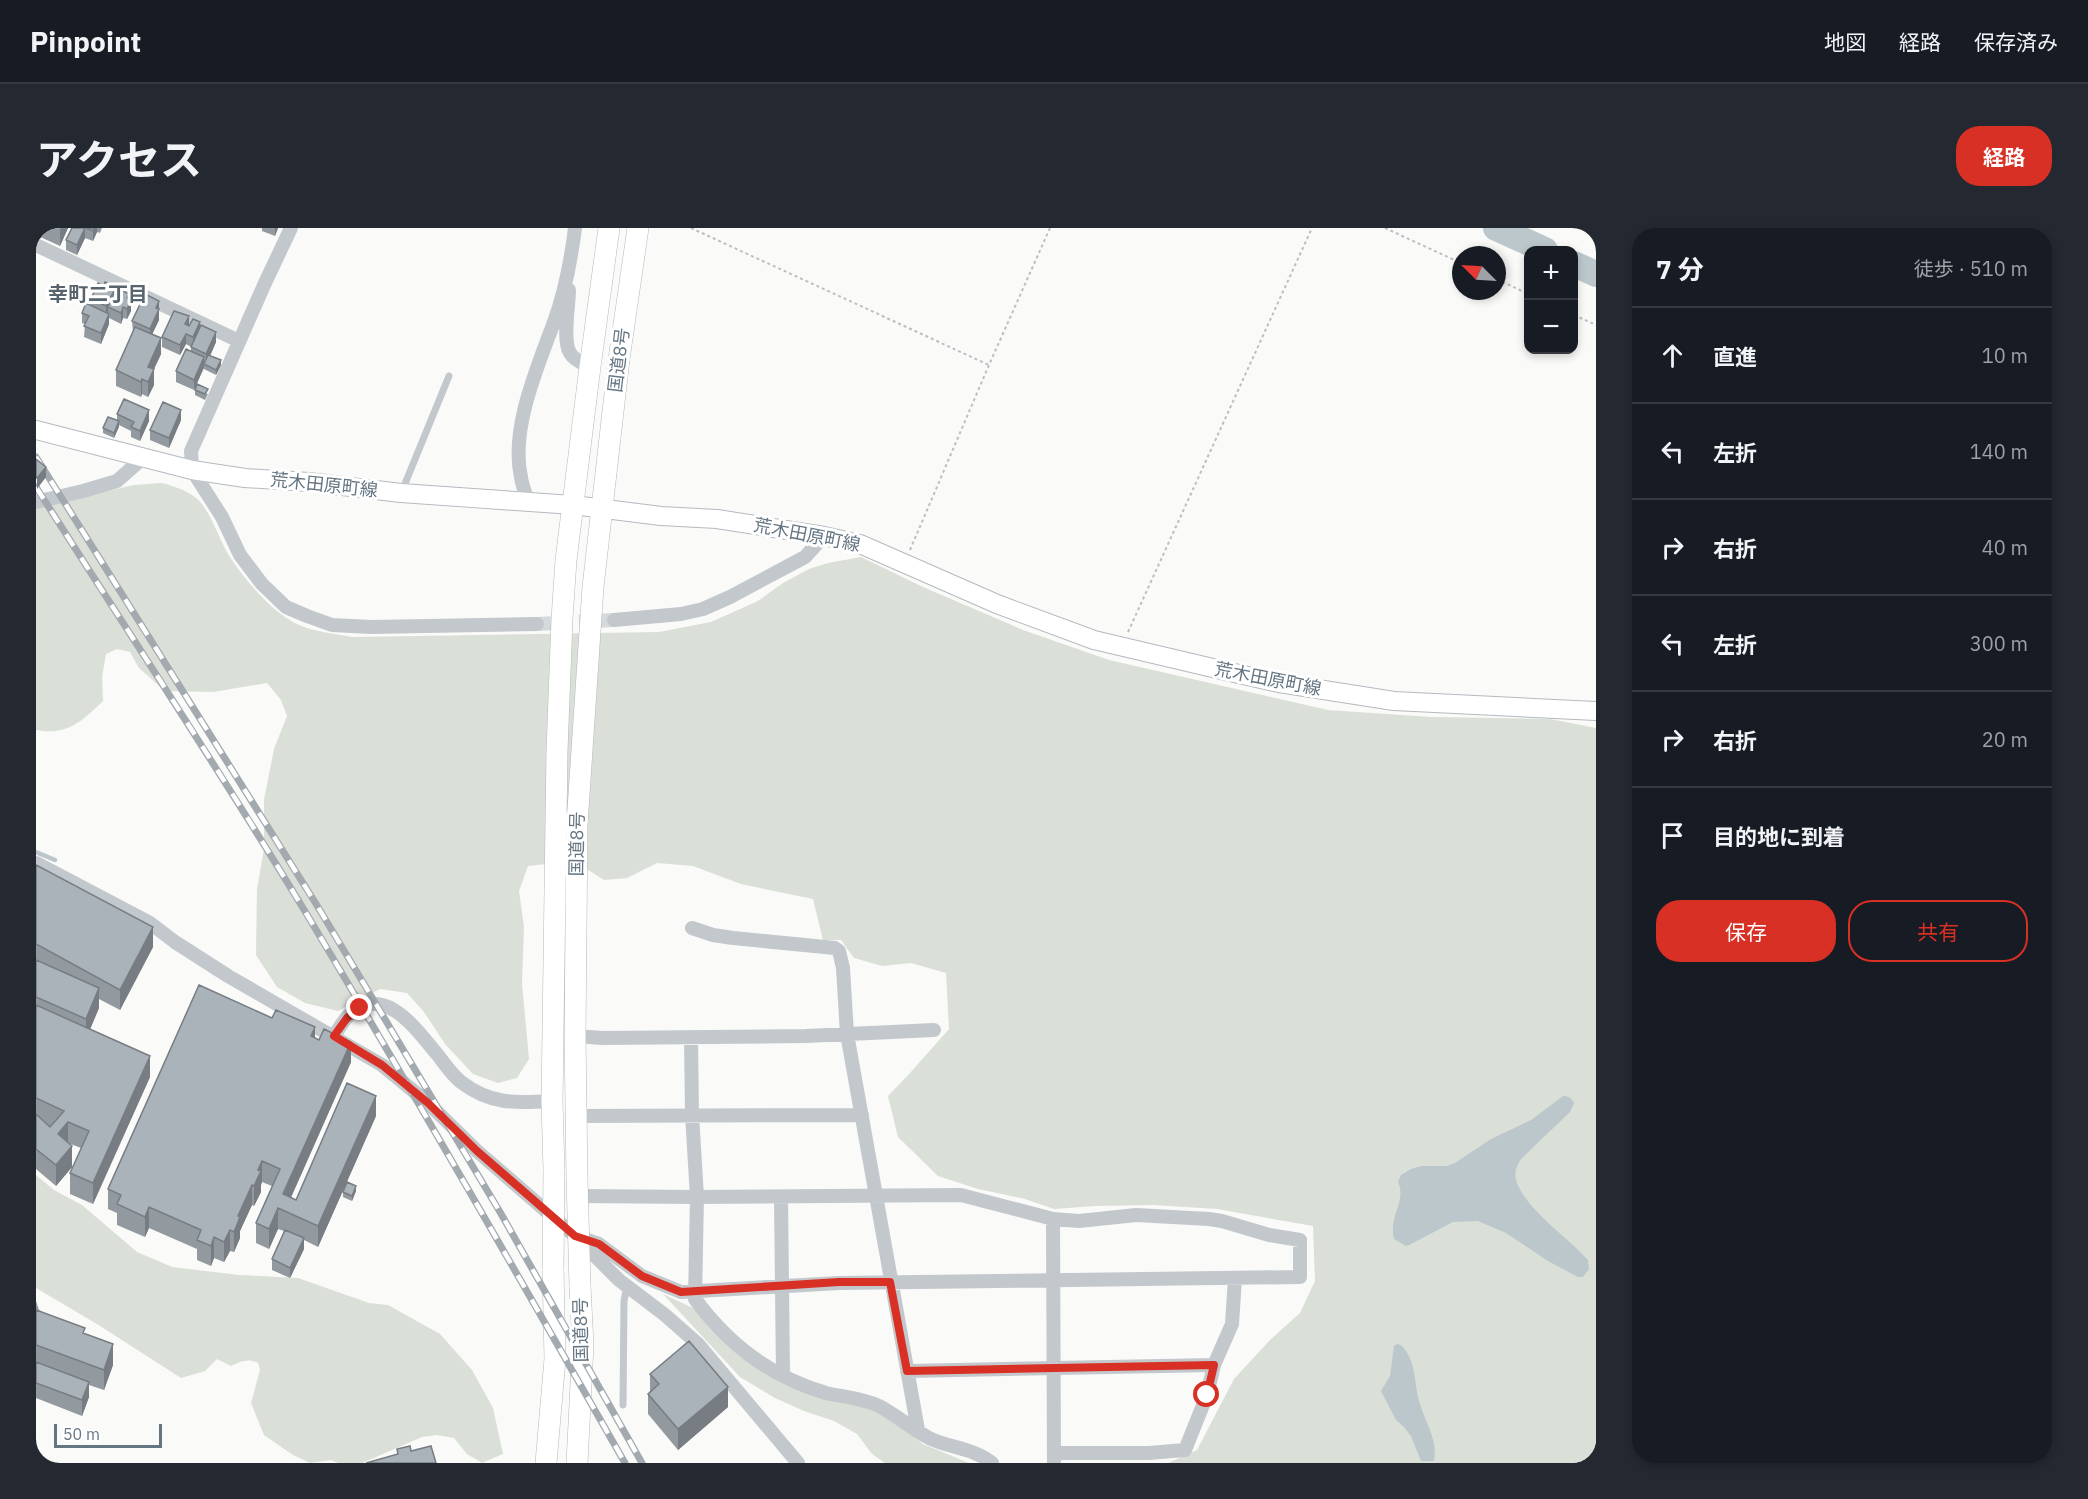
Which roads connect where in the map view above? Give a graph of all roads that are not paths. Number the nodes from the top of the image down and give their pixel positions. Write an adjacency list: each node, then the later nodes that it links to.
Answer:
1 (291, 228): 7 (street)
2 (574, 228): 6 (street)
3 (609, 228): 8 (highway, 国道8号)
4 (638, 228): 17 (highway, 国道8号)
5 (36, 245): 7 (street)
6 (568, 272): 8 (street); 15 (street)
7 (239, 341): 12 (street)
8 (590, 367): 16 (highway, 国道8号)
9 (449, 376): 13 (lane)
10 (36, 430): 11 (main road, 荒木田原町線)
11 (143, 458): 12 (main road, 荒木田原町線); 14 (street)
12 (192, 470): 13 (main road, 荒木田原町線); 20 (street)
13 (401, 493): 15 (main road, 荒木田原町線)
14 (36, 502)
15 (529, 503): 16 (main road, 荒木田原町線)
16 (573, 505): 17 (main road, 荒木田原町線); 29 (highway, 国道8号)
17 (601, 508): 18 (main road, 荒木田原町線); 27 (highway, 国道8号)
18 (824, 536): 19 (street); 21 (main road, 荒木田原町線)
19 (615, 620)
20 (537, 624)
21 (1596, 711)
22 (36, 863): 26 (street)
23 (692, 928): 25 (street)
24 (934, 1030): 25 (street)
25 (847, 1034): 28 (street); 31 (street)
26 (334, 1036): 29 (street); 38 (street)
27 (575, 1036): 28 (street); 32 (highway, 国道8号)
28 (691, 1037): 30 (street)
29 (552, 1101): 52 (highway, 国道8号, bridge)
30 (692, 1114): 31 (street); 32 (street); 35 (street)
31 (862, 1115): 34 (street)
32 (576, 1116): 33 (highway, 国道8号)
33 (577, 1187): 35 (street); 53 (highway, 国道8号, bridge)
34 (875, 1195): 36 (street); 37 (street); 41 (street)
35 (697, 1197): 36 (street); 44 (street)
36 (781, 1197): 43 (street)
37 (1053, 1219): 39 (street); 40 (street)
38 (575, 1236): 42 (street); 44 (street)
39 (1235, 1278): 40 (street); 45 (street)
40 (1054, 1281): 41 (street); 46 (street)
41 (890, 1282): 43 (street); 47 (street)
42 (627, 1286): 49 (lane); 54 (street)
43 (783, 1286): 44 (street); 48 (street)
44 (694, 1290): 48 (street)
45 (1214, 1365): 46 (street); 51 (street)
46 (1054, 1368): 47 (street); 51 (street)
47 (907, 1371): 50 (street)
48 (783, 1375): 50 (street)
49 (623, 1405)
50 (918, 1430): 55 (street)
51 (1054, 1458)
52 (546, 1463)
53 (577, 1463)
54 (798, 1463)
55 (992, 1463)

